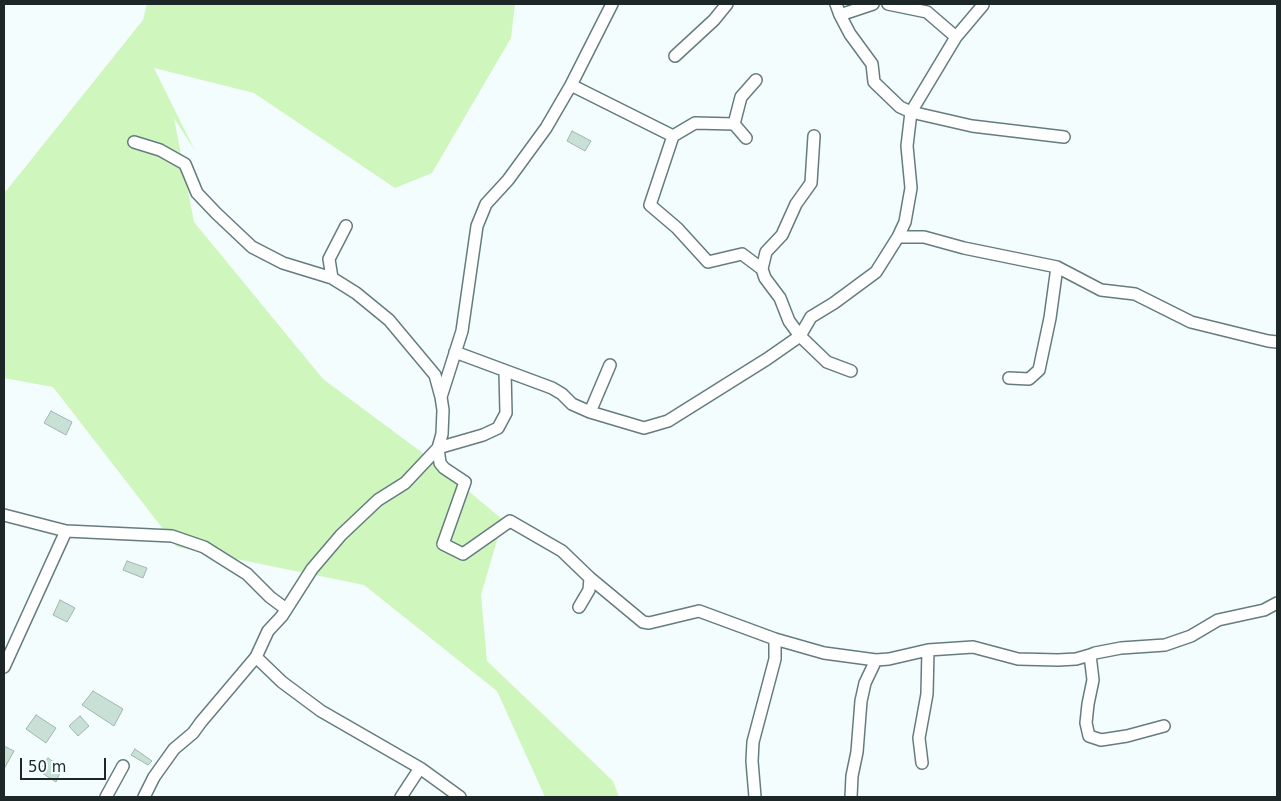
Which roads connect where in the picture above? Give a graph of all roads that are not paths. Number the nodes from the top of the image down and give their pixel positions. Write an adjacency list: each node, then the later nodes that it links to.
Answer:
1 (612, 4): 11 (street)
2 (727, 4): 9 (street)
3 (836, 4): 7 (street)
4 (872, 4): 7 (street)
5 (888, 4): 8 (street)
6 (983, 5): 8 (street)
7 (840, 15): 12 (street)
8 (956, 37): 12 (street)
9 (675, 56)
10 (756, 80): 13 (street)
11 (571, 85): 14 (street); 26 (street)
12 (911, 112): 16 (street); 20 (street)
13 (734, 124): 14 (street); 17 (street)
14 (673, 136): 22 (street)
15 (814, 136): 22 (street)
16 (1064, 137)
17 (746, 138)
18 (134, 142): 23 (street)
19 (346, 226): 23 (street)
20 (898, 237): 21 (street); 24 (street)
21 (1057, 267): 25 (street); 30 (street)
22 (762, 269): 24 (street)
23 (332, 278): 31 (street)
24 (800, 336): 29 (street); 32 (street)
25 (1277, 342)
26 (455, 352): 28 (street); 31 (street)
27 (610, 365): 32 (street)
28 (505, 370): 32 (street); 33 (street)
29 (851, 371)
30 (1009, 378)
31 (441, 397): 33 (street)
32 (590, 412)
33 (438, 448): 36 (street); 39 (street)
34 (4, 515): 35 (street)
35 (66, 531): 39 (street); 45 (street)
36 (590, 578): 38 (street); 40 (street)
37 (1277, 603): 42 (street)
38 (579, 607)
39 (286, 609): 43 (street)
40 (775, 640): 44 (street); 54 (street)
41 (928, 650): 42 (street); 44 (street); 47 (street)
42 (1090, 655): 46 (street)
43 (256, 657): 49 (street); 51 (street)
44 (876, 660): 55 (street)
45 (4, 667)
46 (1164, 726)
47 (922, 763)
48 (123, 766): 50 (street)
49 (420, 768): 52 (street); 53 (street)
50 (106, 797)
51 (144, 797)
52 (401, 797)
53 (460, 797)
54 (756, 797)
55 (851, 797)

